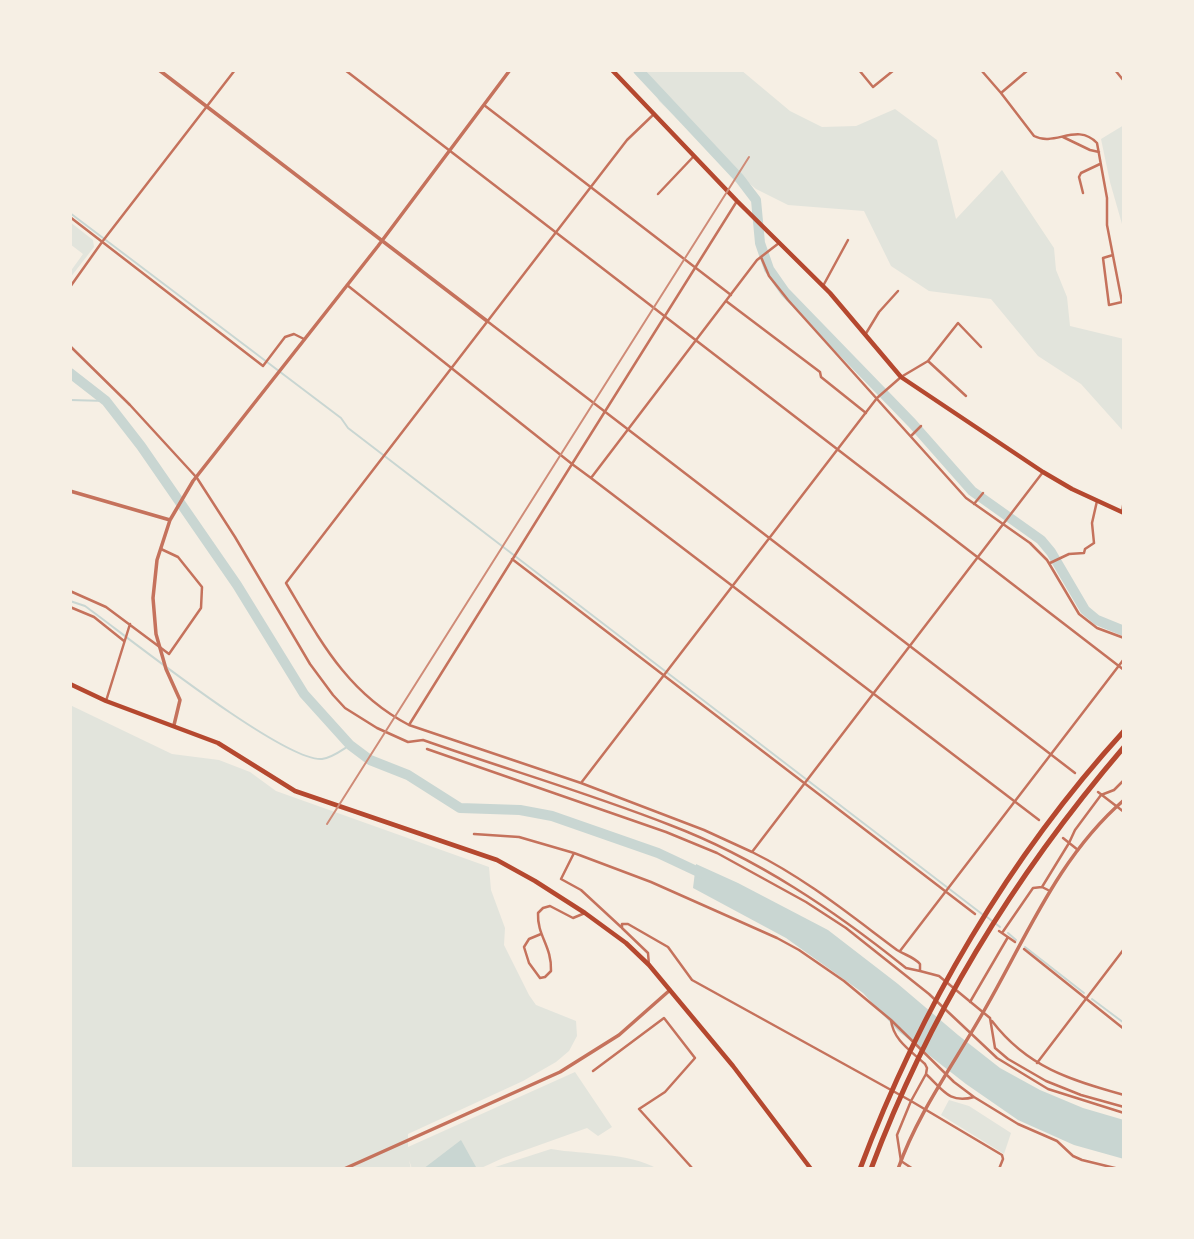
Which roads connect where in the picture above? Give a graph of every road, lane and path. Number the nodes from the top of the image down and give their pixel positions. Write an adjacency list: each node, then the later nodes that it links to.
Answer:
1 (159, 70): 14 (street)
2 (235, 70): 14 (street)
3 (345, 70): 17 (street)
4 (510, 70): 13 (street)
5 (612, 70): 15 (main road)
6 (859, 70): 7 (street)
7 (894, 70)
8 (981, 70): 12 (street)
9 (1028, 70): 12 (street)
10 (1115, 70): 11 (street)
11 (1124, 81)
12 (1001, 93): 16 (street)
13 (484, 105): 17 (street); 21 (street)
14 (207, 106): 27 (street); 29 (street)
15 (654, 114): 19 (main road); 21 (street)
16 (1061, 136): 18 (street); 18 (street)
17 (450, 150): 26 (street); 27 (street)
18 (1099, 152): 20 (street)
19 (694, 156): 23 (street); 24 (main road)
20 (1100, 164): 22 (street); 31 (street)
21 (590, 188): 26 (street); 33 (street)
22 (1083, 193)
23 (658, 194)
24 (737, 201): 30 (main road); 33 (street)
25 (70, 217): 29 (street)
26 (555, 233): 40 (street); 41 (street)
27 (382, 240): 34 (street); 41 (street)
28 (848, 240): 35 (street)
29 (102, 242): 36 (street); 43 (street)
30 (779, 243): 32 (street); 35 (main road)
31 (1113, 255): 31 (street)
32 (761, 257): 38 (street); 51 (street)
33 (694, 269): 38 (street); 40 (street)
34 (346, 285): 43 (street); 48 (street)
35 (823, 286): 42 (main road)
36 (70, 287)
37 (898, 291): 42 (street)
38 (731, 295): 39 (street)
39 (726, 300): 44 (street); 53 (street)
40 (665, 316): 44 (street); 52 (street)
41 (487, 321): 48 (street); 52 (street)
42 (865, 335): 49 (main road)
43 (304, 339): 61 (street)
44 (696, 340): 55 (street); 57 (street)
45 (70, 346): 61 (street)
46 (981, 347): 47 (street)
47 (928, 361): 49 (street); 50 (street)
48 (451, 369): 58 (street); 90 (street)
49 (901, 377): 51 (street); 59 (main road)
50 (966, 396)
51 (877, 398): 53 (street); 56 (street)
52 (604, 411): 55 (street); 58 (street)
53 (866, 413): 57 (street)
54 (921, 426): 56 (street)
55 (627, 429): 60 (street); 70 (street)
56 (911, 436): 66 (street)
57 (839, 449): 70 (street); 72 (street)
58 (572, 464): 60 (street); 73 (street)
59 (1043, 472): 65 (main road); 69 (street)
60 (591, 478): 75 (street)
61 (195, 480): 68 (street); 124 (street)
62 (70, 491): 68 (street)
63 (983, 493): 66 (street)
64 (1124, 500): 67 (street)
65 (1097, 501): 67 (main road); 74 (street)
66 (974, 505): 69 (street)
67 (1123, 513)
68 (170, 520): 71 (street)
69 (1004, 522): 72 (street); 74 (street)
70 (768, 539): 75 (street); 81 (street)
71 (161, 549): 78 (street); 89 (street)
72 (978, 557): 81 (street); 83 (street)
73 (512, 559): 85 (street); 90 (street)
74 (1049, 564): 79 (street)
75 (732, 586): 85 (street); 87 (street)
76 (70, 591): 78 (street)
77 (70, 607): 80 (street)
78 (130, 624): 80 (street)
79 (1124, 638)
80 (124, 640): 88 (street)
81 (909, 646): 87 (street); 94 (street)
82 (1124, 659): 83 (street)
83 (1118, 665): 84 (street); 94 (street)
84 (1124, 670)
85 (663, 676): 97 (street); 98 (street)
86 (70, 684): 88 (main road)
87 (872, 694): 98 (street); 101 (street)
88 (106, 701): 89 (main road)
89 (174, 725): 114 (main road)
90 (410, 725): 97 (street)
91 (1124, 731): 143 (highway)
92 (1124, 747): 144 (highway)
93 (427, 749): 138 (street)
94 (1050, 755): 95 (street); 101 (street)
95 (1075, 773)
96 (1124, 780): 99 (street)
97 (581, 783): 109 (street)
98 (804, 783): 109 (street); 113 (street)
99 (1100, 793): 102 (street); 107 (street)
100 (1124, 800): 102 (street)
101 (1013, 802): 104 (street); 113 (street)
102 (1116, 807): 103 (street); 108 (street)
103 (1124, 813)
104 (1040, 820)
105 (474, 834): 110 (street)
106 (1063, 838): 107 (street)
107 (1069, 843): 108 (street); 111 (street)
108 (1078, 850): 112 (street)
109 (752, 852): 122 (street)
110 (573, 853): 116 (street); 129 (street)
111 (1042, 887): 112 (street); 118 (street)
112 (1048, 890): 139 (street)
113 (945, 892): 115 (street); 122 (street)
114 (585, 913): 117 (street); 123 (main road)
115 (975, 914)
116 (622, 928): 123 (street); 136 (street)
117 (541, 934): 117 (street)
118 (1008, 937): 119 (street); 127 (street)
119 (1015, 942)
120 (1024, 949): 126 (street)
121 (1124, 949): 126 (street)
122 (900, 951): 124 (street)
123 (649, 965): 125 (main road)
124 (919, 971): 127 (street)
125 (670, 990): 140 (street); 142 (main road)
126 (1086, 999): 130 (street); 131 (street)
127 (970, 1002): 128 (street)
128 (990, 1018): 131 (street); 137 (street)
129 (891, 1020): 133 (street); 135 (street)
130 (1124, 1029)
131 (1037, 1063): 134 (street)
132 (593, 1071): 141 (street)
133 (926, 1074): 135 (street); 136 (street)
134 (1124, 1095)
135 (974, 1097): 148 (street)
136 (911, 1101): 139 (street); 147 (street)
137 (1124, 1107)
138 (1124, 1113)
139 (901, 1161): 145 (street); 146 (street)
140 (344, 1169)
141 (693, 1169)
142 (811, 1169)
143 (860, 1169)
144 (871, 1169)
145 (898, 1169)
146 (912, 1169)
147 (999, 1169)
148 (1119, 1169)

